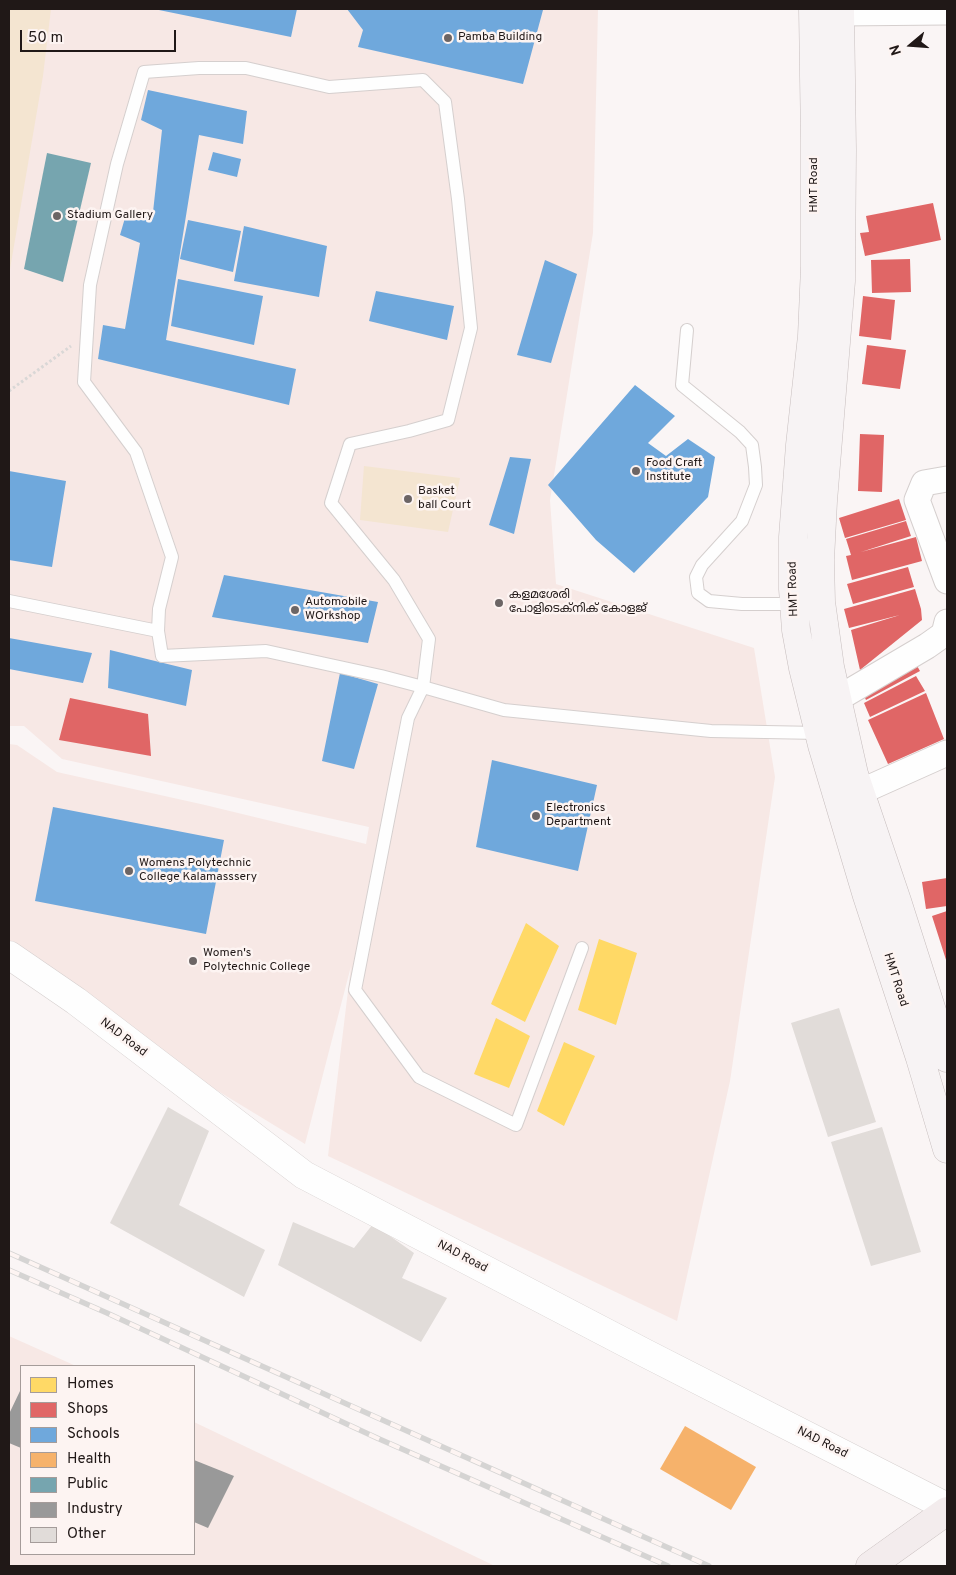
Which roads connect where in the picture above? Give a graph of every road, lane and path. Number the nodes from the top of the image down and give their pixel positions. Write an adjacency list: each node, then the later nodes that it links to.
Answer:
1 (813, 9): 10 (main road, HMT Road)
2 (840, 11): 3 (street); 14 (main road)
3 (947, 12)
4 (687, 330): 10 (lane)
5 (87, 334): 6 (path); 12 (lane); 13 (lane)
6 (9, 391)
7 (947, 478): 8 (street)
8 (947, 581)
9 (9, 601): 12 (lane)
10 (794, 604): 15 (main road, HMT Road)
11 (947, 622): 14 (street)
12 (158, 631): 13 (lane)
13 (423, 687): 15 (lane); 18 (lane)
14 (837, 699): 17 (main road)
15 (819, 733): 21 (main road, HMT Road)
16 (947, 754): 17 (street)
17 (860, 792): 20 (main road)
18 (582, 948)
19 (9, 955): 22 (street, NAD Road)
20 (947, 1058)
21 (947, 1149)
22 (947, 1509): 23 (highway)
23 (870, 1566)

